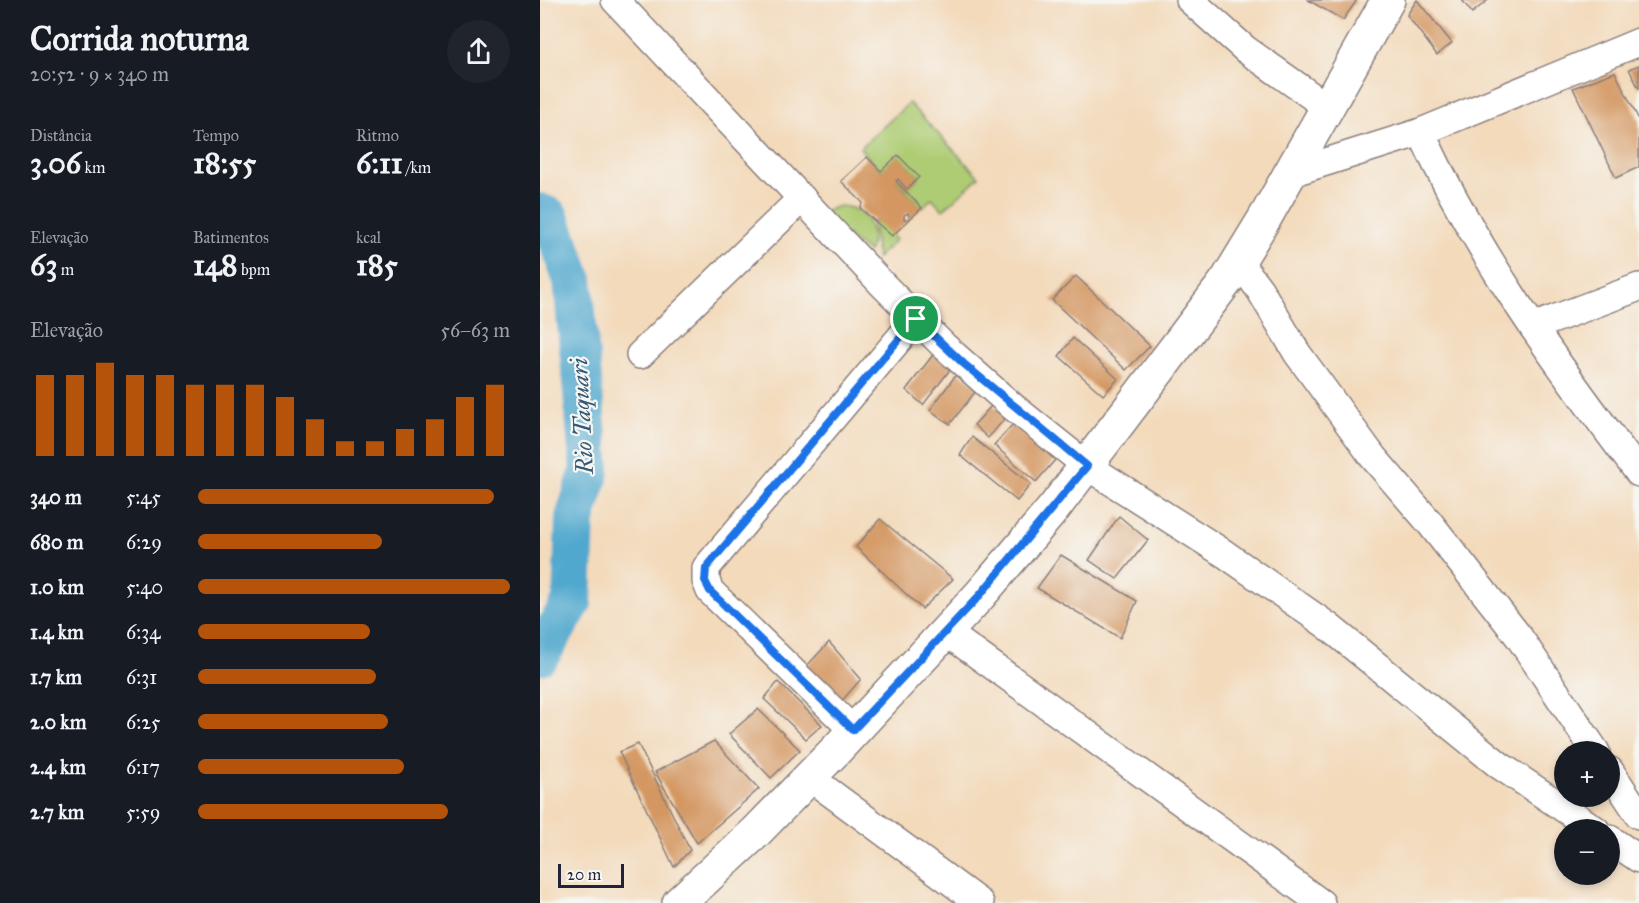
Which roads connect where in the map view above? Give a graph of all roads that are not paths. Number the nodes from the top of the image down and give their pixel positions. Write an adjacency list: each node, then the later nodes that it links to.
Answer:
1 (615, 0): 8 (street)
2 (1190, 0): 5 (street)
3 (1388, 0): 5 (main road)
4 (1639, 42): 6 (street)
5 (1327, 107): 7 (main road)
6 (1421, 132): 7 (street); 12 (street)
7 (1291, 172): 9 (main road)
8 (802, 198): 11 (street); 13 (street)
9 (1239, 262): 14 (main road); 18 (street)
10 (1639, 287): 12 (street)
11 (916, 319): 14 (street); 17 (street)
12 (1533, 327): 15 (street)
13 (640, 355)
14 (1087, 466): 16 (main road); 22 (street)
15 (1639, 473)
16 (945, 632): 17 (main road); 27 (street)
17 (853, 730): 19 (main road)
18 (1589, 741)
19 (809, 777): 25 (main road); 26 (street)
20 (1620, 786): 21 (street)
21 (1639, 815)
22 (1580, 819)
23 (1620, 846): 24 (street)
24 (1639, 859)
25 (679, 903)
26 (980, 903)
27 (1321, 903)

